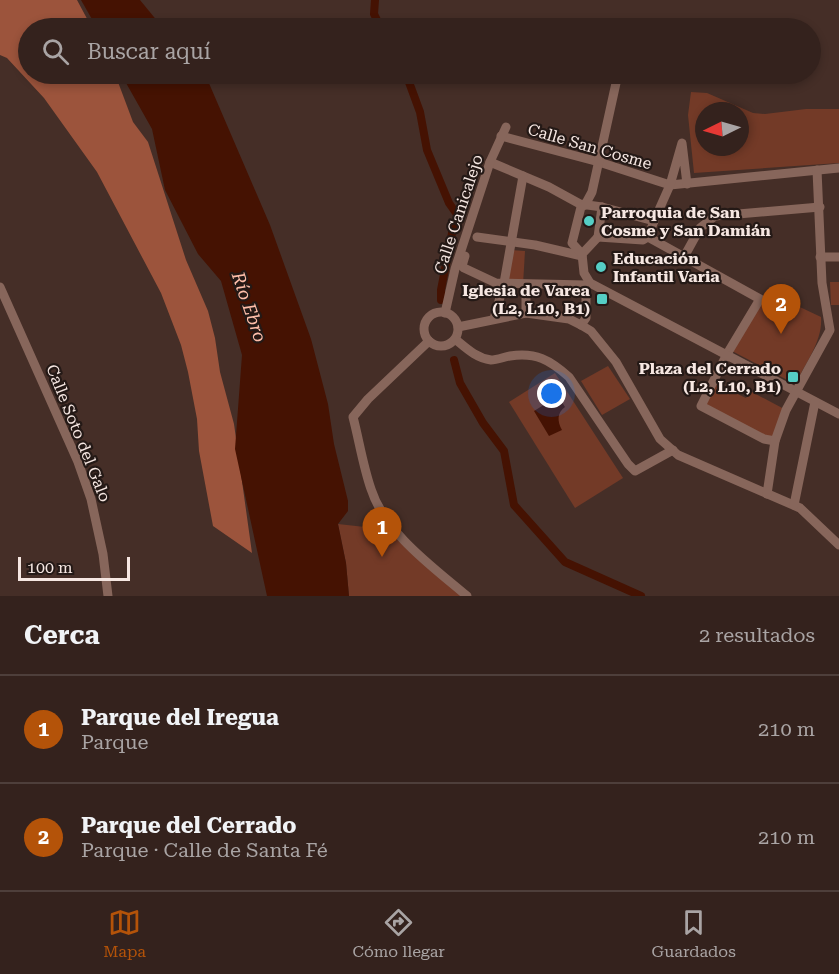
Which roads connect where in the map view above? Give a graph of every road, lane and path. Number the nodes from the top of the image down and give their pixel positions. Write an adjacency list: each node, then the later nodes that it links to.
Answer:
1 (616, 84): 4 (street)
2 (503, 131): 3 (street, Calle Canicalejo); 4 (street, Calle San Cosme)
3 (490, 162): 7 (street); 18 (street, Calle Canicalejo)
4 (599, 162): 9 (street, Calle San Cosme); 10 (street)
5 (839, 168): 6 (street)
6 (817, 170): 8 (street); 12 (street)
7 (523, 176): 10 (street); 17 (street)
8 (687, 184): 9 (street); 9 (street)
9 (670, 186): 13 (street)
10 (585, 205): 11 (street); 19 (street)
11 (602, 207): 13 (street); 15 (street)
12 (820, 207): 21 (street); 22 (street)
13 (654, 221): 16 (street)
14 (477, 237): 17 (street)
15 (598, 237): 16 (street); 19 (street)
16 (648, 237): 21 (street)
17 (510, 241): 19 (street); 23 (street)
18 (463, 251): 23 (street); 27 (street, Calle Canicalejo)
19 (582, 255): 24 (street)
20 (839, 256): 22 (street)
21 (684, 257): 35 (street)
22 (820, 257): 32 (street)
23 (504, 283): 25 (street); 29 (street)
24 (588, 284): 25 (street); 30 (street); 35 (street)
25 (526, 285): 28 (street)
26 (0, 287): 44 (street, Calle Soto del Galo)
27 (445, 313): 31 (street); 34 (street)
28 (526, 313): 29 (street); 30 (street)
29 (494, 319): 31 (street)
30 (581, 325): 40 (street)
31 (458, 327): 33 (street)
32 (834, 330): 36 (street)
33 (455, 339): 34 (street); 40 (street)
34 (429, 341): 45 (street)
35 (727, 354): 36 (street); 39 (street)
36 (795, 390): 37 (street); 39 (street)
37 (815, 402): 38 (street); 42 (street)
38 (839, 414)
39 (775, 441): 41 (street)
40 (673, 450): 41 (street)
41 (767, 494): 42 (street)
42 (794, 505): 43 (street)
43 (839, 545)
44 (108, 596)
45 (467, 596)

